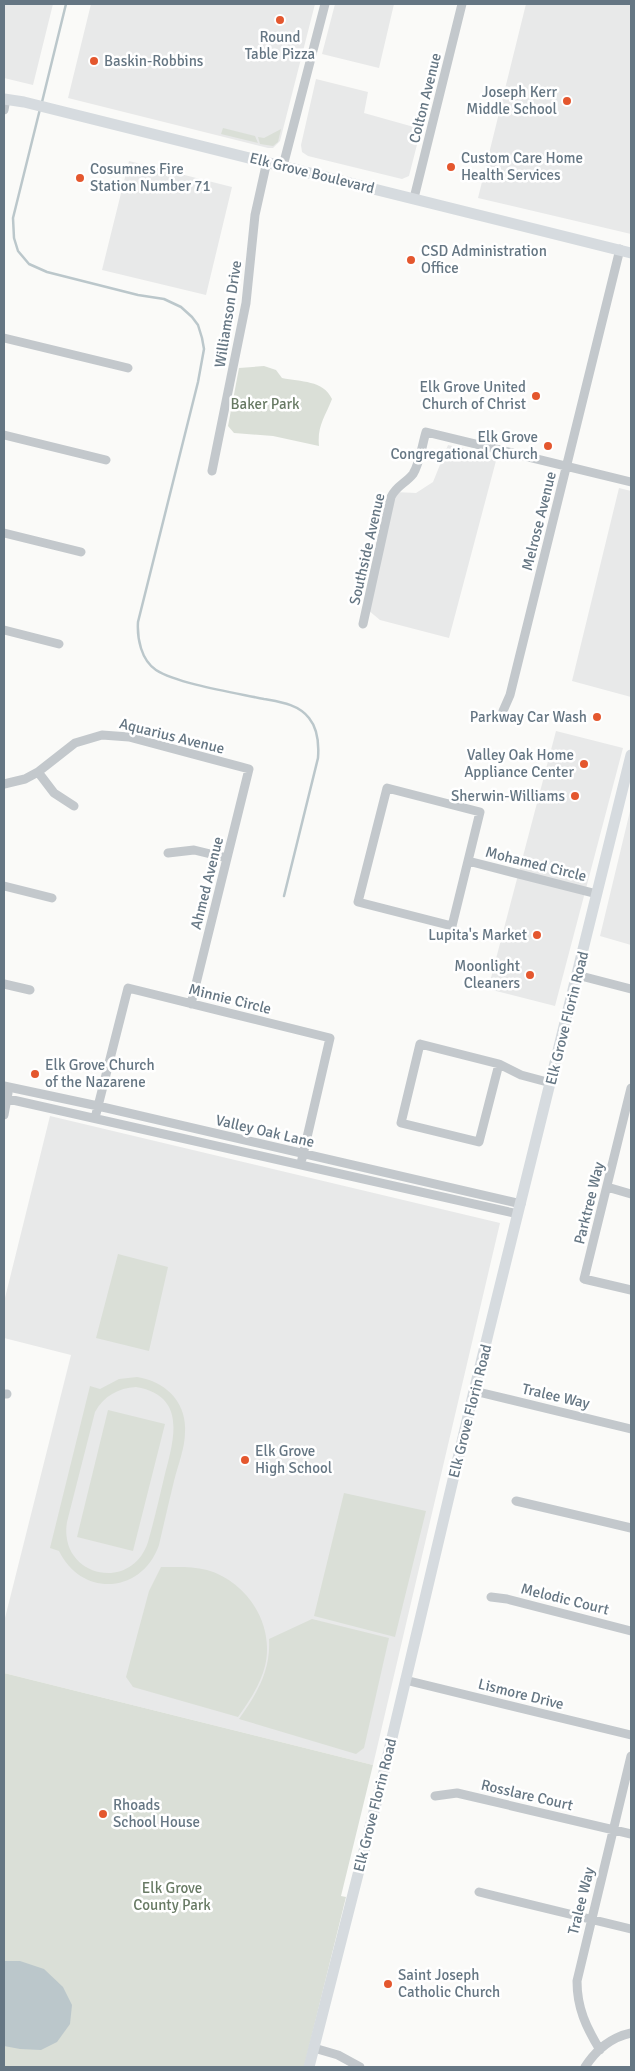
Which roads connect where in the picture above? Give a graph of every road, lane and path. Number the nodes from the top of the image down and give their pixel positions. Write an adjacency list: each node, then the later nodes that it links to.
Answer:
1 (325, 4): 5 (street)
2 (462, 4): 6 (street, Colton Avenue)
3 (5, 103): 4 (main road, Elk Grove Boulevard)
4 (267, 161): 5 (main road, Elk Grove Boulevard); 13 (street, Williamson Drive)
5 (283, 166): 6 (main road, Elk Grove Boulevard)
6 (414, 198): 7 (main road, Elk Grove Boulevard)
7 (628, 251): 12 (street, Melrose Avenue)
8 (4, 338): 9 (street)
9 (128, 368)
10 (4, 435): 11 (street)
11 (106, 460)
12 (566, 466): 14 (street, Southside Avenue); 17 (street, Southside Avenue); 20 (street, Melrose Avenue)
13 (212, 471)
14 (631, 482)
15 (4, 533): 16 (street)
16 (81, 552)
17 (364, 624)
18 (4, 630): 19 (street)
19 (59, 644)
20 (503, 711)
21 (631, 755): 30 (main road, Elk Grove Florin Road)
22 (249, 769): 23 (street, Aquarius Avenue); 27 (street, Ahmed Avenue)
23 (38, 772): 24 (street, Aquarius Avenue); 25 (street)
24 (4, 784)
25 (74, 806)
26 (168, 853): 27 (street)
27 (227, 858): 36 (street, Ahmed Avenue)
28 (468, 861): 28 (street, Mohamed Circle); 30 (street, Mohamed Circle)
29 (4, 886): 31 (street)
30 (598, 894): 32 (main road, Elk Grove Florin Road)
31 (52, 898)
32 (577, 975): 34 (street); 38 (main road, Elk Grove Florin Road)
33 (4, 984): 35 (street)
34 (631, 989)
35 (30, 990)
36 (191, 1004): 42 (street, Minnie Circle); 46 (street, Minnie Circle)
37 (499, 1064): 37 (street); 38 (street)
38 (551, 1083): 50 (main road, Elk Grove Florin Road)
39 (7, 1086): 41 (street); 42 (street, Valley Oak Lane)
40 (631, 1088): 45 (street, Parktree Way)
41 (5, 1098): 43 (street); 44 (street, Valley Oak Lane)
42 (98, 1106): 44 (street, Minnie Circle); 46 (street, Valley Oak Lane)
43 (4, 1115)
44 (95, 1118): 47 (street, Valley Oak Lane)
45 (628, 1118): 48 (street, Parktree Way)
46 (304, 1154): 47 (street, Minnie Circle); 50 (street, Valley Oak Lane)
47 (301, 1164): 50 (street, Valley Oak Lane)
48 (607, 1187): 49 (street); 51 (street, Parktree Way)
49 (631, 1194)
50 (519, 1209): 52 (main road, Elk Grove Florin Road)
51 (631, 1290)
52 (474, 1391): 53 (street, Tralee Way); 58 (main road, Elk Grove Florin Road)
53 (631, 1428)
54 (516, 1501): 55 (street)
55 (631, 1528)
56 (491, 1597): 57 (street, Melodic Court)
57 (631, 1631)
58 (405, 1680): 59 (street, Lismore Drive); 68 (main road, Elk Grove Florin Road)
59 (631, 1735)
60 (631, 1756): 62 (street, Tralee Way)
61 (435, 1796): 62 (street, Rosslare Court)
62 (612, 1830): 63 (street, Rosslare Court); 65 (street, Tralee Way)
63 (631, 1834)
64 (479, 1892): 65 (street)
65 (591, 1920): 66 (street); 69 (street, Tralee Way)
66 (631, 1930)
67 (631, 2033): 69 (street)
68 (314, 2048): 70 (main road, Elk Grove Florin Road); 71 (street)
69 (600, 2050): 72 (street)
70 (309, 2067)
71 (360, 2067)
72 (585, 2067)

